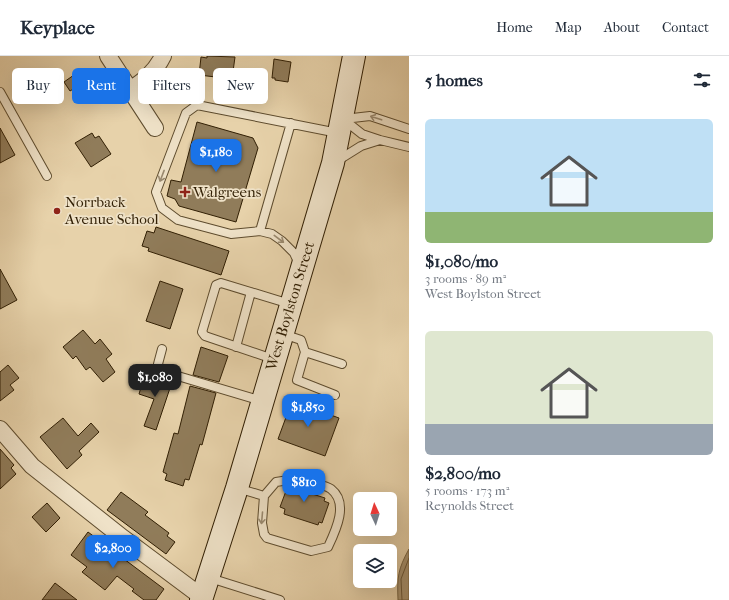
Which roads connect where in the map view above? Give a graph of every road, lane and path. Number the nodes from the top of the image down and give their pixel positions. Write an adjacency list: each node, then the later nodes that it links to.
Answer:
1 (108, 56): 4 (street)
2 (163, 56): 5 (street)
3 (354, 56): 8 (main road, West Boylston Street)
4 (116, 68)
5 (130, 90): 9 (street)
6 (0, 92): 14 (lane)
7 (291, 123): 8 (lane); 15 (lane); 15 (lane, one-way to 15)
8 (341, 126): 10 (lane, one-way to 8); 11 (lane); 13 (main road, West Boylston Street)
9 (155, 128)
10 (409, 129)
11 (380, 140): 12 (lane); 13 (lane)
12 (409, 147)
13 (333, 163): 16 (main road, West Boylston Street)
14 (47, 176)
15 (260, 231): 16 (lane, one-way to 16)
16 (302, 268): 18 (main road, West Boylston Street)
17 (252, 292): 18 (lane); 20 (lane); 20 (lane)
18 (291, 304): 19 (main road, West Boylston Street)
19 (282, 333): 22 (lane); 23 (main road, West Boylston Street)
20 (236, 347): 23 (lane)
21 (162, 349): 26 (lane)
22 (305, 352): 24 (lane); 25 (lane)
23 (274, 360): 26 (main road, West Boylston Street)
24 (342, 364)
25 (335, 395)
26 (262, 401): 30 (main road, West Boylston Street)
27 (0, 429): 32 (street)
28 (295, 479): 31 (lane)
29 (310, 482): 31 (lane, one-way to 29)
30 (237, 488): 31 (lane); 32 (main road, West Boylston Street)
31 (264, 496)
32 (204, 592): 33 (lane)
33 (280, 600)

